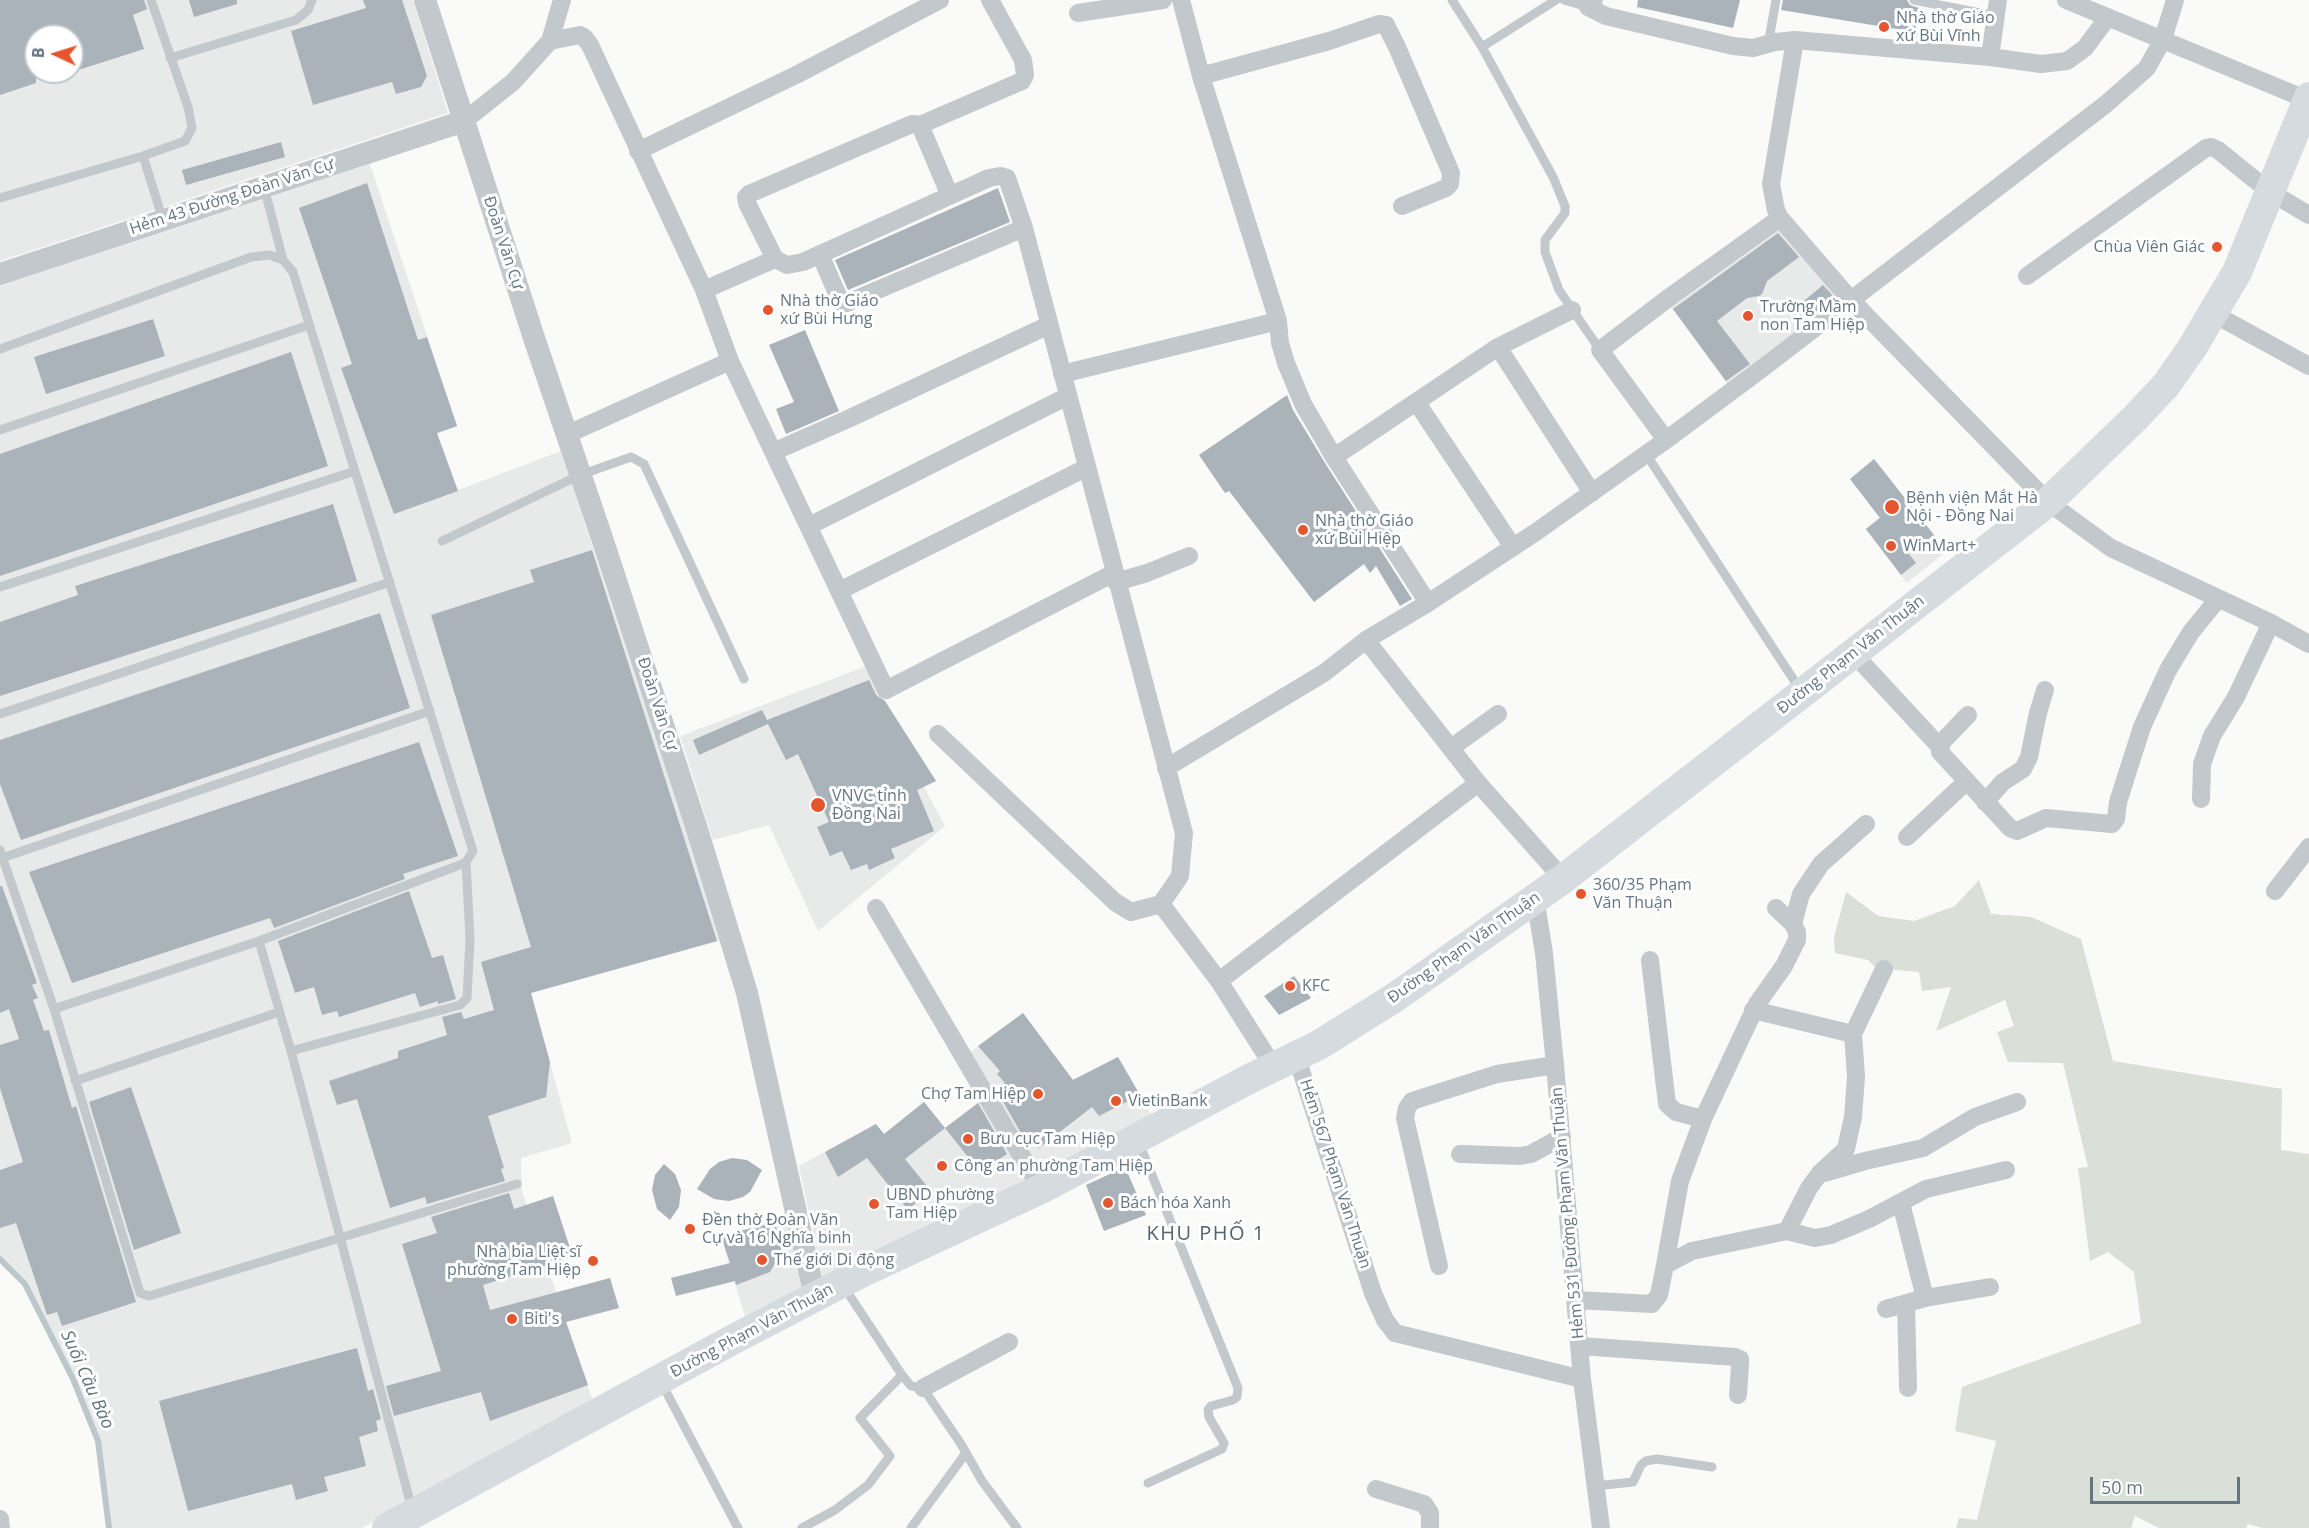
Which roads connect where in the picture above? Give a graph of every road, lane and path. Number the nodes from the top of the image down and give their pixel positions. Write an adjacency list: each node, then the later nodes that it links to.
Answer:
1 (151, 0): 26 (lane)
2 (312, 0): 26 (lane)
3 (425, 0): 29 (street, Đoàn Văn Cự)
4 (562, 0): 22 (street)
5 (940, 0): 31 (street)
6 (990, 0): 30 (street)
7 (1163, 0): 18 (street)
8 (1181, 0): 27 (street)
9 (1452, 0): 24 (lane)
10 (1556, 0): 24 (lane)
11 (1564, 0): 16 (lane)
12 (1776, 0): 23 (lane)
13 (1914, 0): 17 (lane)
14 (2066, 0): 19 (street)
15 (2175, 0): 20 (street)
16 (1591, 4): 23 (street)
17 (1997, 8): 25 (street)
18 (1078, 13)
19 (2108, 17): 20 (street); 25 (street)
20 (2163, 39): 28 (street); 48 (street)
21 (1795, 40): 23 (street); 25 (street); 39 (street)
22 (550, 41): 29 (street); 31 (street)
23 (1767, 45)
24 (1482, 47): 49 (lane)
25 (1990, 57)
26 (170, 58): 32 (lane)
27 (1201, 76): 37 (street); 51 (street)
28 (2308, 98): 34 (main road, Đường Phạm Văn Thuận)
29 (464, 121): 33 (street, Hẻm 43 Đường Đoàn Văn Cự); 63 (street, Đoàn Văn Cự)
30 (920, 125): 35 (street); 43 (street)
31 (638, 152): 47 (street)
32 (143, 156): 36 (lane); 40 (lane)
33 (264, 187): 40 (street, Hẻm 43 Đường Đoàn Văn Cự); 44 (lane)
34 (2270, 192): 38 (street); 46 (street); 50 (main road, Đường Phạm Văn Thuận)
35 (950, 196): 41 (street); 42 (street)
36 (0, 198)
37 (1402, 206)
38 (2309, 215)
39 (1780, 218): 48 (street); 56 (street)
40 (163, 220): 45 (street, Hẻm 43 Đường Đoàn Văn Cự)
41 (1024, 228): 42 (street); 53 (street)
42 (820, 254): 43 (street)
43 (775, 259): 47 (street)
44 (283, 260): 52 (lane); 55 (lane)
45 (0, 274)
46 (2027, 276)
47 (704, 290): 57 (street)
48 (1850, 299): 64 (street); 72 (street)
49 (1572, 310): 54 (street); 56 (lane)
50 (2214, 314): 58 (street); 72 (main road, Đường Phạm Văn Thuận)
51 (1278, 321): 59 (street); 67 (street)
52 (309, 325): 62 (lane); 69 (lane)
53 (1049, 325): 59 (street); 65 (street)
54 (1498, 346): 61 (street); 71 (street)
55 (0, 349)
56 (1600, 350): 64 (street)
57 (730, 361): 63 (street); 65 (street)
58 (2309, 366)
59 (1062, 374): 60 (street)
60 (1068, 396): 68 (street); 73 (street)
61 (1417, 403): 67 (street); 75 (street)
62 (0, 430)
63 (568, 434): 70 (street, Đoàn Văn Cự)
64 (1666, 440): 66 (street)
65 (773, 452): 73 (street)
66 (1646, 454): 71 (street); 89 (lane)
67 (1334, 457): 82 (street)
68 (1086, 468): 77 (street); 80 (street)
69 (355, 471): 78 (lane); 79 (lane)
70 (580, 475): 74 (lane); 87 (lane); 142 (street, Đoàn Văn Cự)
71 (1592, 493): 75 (street)
72 (2048, 502): 81 (street); 86 (main road, Đường Phạm Văn Thuận)
73 (809, 526): 80 (street)
74 (442, 541)
75 (1513, 547): 82 (street)
76 (1189, 555): 77 (street)
77 (1115, 578): 80 (street); 97 (street)
78 (390, 582): 90 (lane); 91 (lane)
79 (0, 587)
80 (839, 591)
81 (2218, 599): 83 (street); 101 (street)
82 (1428, 603): 84 (street)
83 (2271, 622): 85 (street); 100 (street)
84 (1366, 640): 96 (street); 97 (street)
85 (2309, 644)
86 (1853, 653): 89 (main road, Đường Phạm Văn Thuận); 95 (street)
87 (744, 679)
88 (2045, 690): 101 (street)
89 (1802, 693): 107 (main road, Đường Phạm Văn Thuận)
90 (430, 711): 105 (lane); 106 (lane)
91 (0, 714)
92 (1498, 714): 96 (street)
93 (1968, 715): 95 (street)
94 (939, 734): 110 (street)
95 (1940, 747): 98 (street)
96 (1451, 748): 99 (street)
97 (1166, 768): 110 (street)
98 (1967, 782): 101 (street); 103 (street)
99 (1478, 783): 107 (street); 117 (street)
100 (2201, 799)
101 (1985, 801)
102 (1866, 825): 113 (street)
103 (1907, 837)
104 (2309, 847): 108 (street)
105 (1, 854): 118 (lane)
106 (466, 861): 114 (lane); 122 (lane)
107 (1563, 879): 109 (main road, Đường Phạm Văn Thuận)
108 (2275, 891)
109 (1535, 898): 123 (main road, Đường Phạm Văn Thuận); 124 (street, Hẻm 531 Đường Phạm Văn Thuận)
110 (1161, 904): 117 (street, Hẻm 567 Phạm Văn Thuận)
111 (876, 908): 134 (street)
112 (1776, 908): 113 (street)
113 (1793, 924): 119 (street)
114 (259, 941): 118 (lane); 120 (lane)
115 (1650, 960): 127 (street)
116 (1884, 969): 121 (street)
117 (1219, 981): 123 (street, Hẻm 567 Phạm Văn Thuận)
118 (54, 1009): 125 (lane)
119 (1753, 1010): 121 (street); 127 (street)
120 (279, 1012): 122 (lane); 125 (lane)
121 (1853, 1034): 132 (street)
122 (291, 1050): 137 (lane)
123 (1285, 1060): 129 (main road, Đường Phạm Văn Thuận); 150 (street, Hẻm 567 Phạm Văn Thuận)
124 (1555, 1065): 128 (street, Hẻm 531 Đường Phạm Văn Thuận); 139 (street)
125 (75, 1081): 137 (lane)
126 (2017, 1102): 132 (street)
127 (1703, 1119): 138 (street)
128 (1562, 1137): 130 (street); 144 (street, Hẻm 531 Đường Phạm Văn Thuận)
129 (1137, 1138): 134 (main road, Đường Phạm Văn Thuận); 157 (lane)
130 (1460, 1154)
131 (2006, 1170): 135 (street)
132 (1820, 1173): 136 (street)
133 (517, 1184): 137 (lane)
134 (1041, 1189): 140 (main road, Đường Phạm Văn Thuận)
135 (1901, 1203): 136 (street); 143 (street)
136 (1787, 1231): 138 (street)
137 (339, 1238): 161 (lane)
138 (1665, 1265): 144 (street)
139 (1439, 1266)
140 (843, 1284): 142 (main road, Đường Phạm Văn Thuận); 149 (lane)
141 (1990, 1287): 143 (street)
142 (815, 1297): 151 (main road, Đường Phạm Văn Thuận)
143 (1925, 1298): 145 (street)
144 (1576, 1300): 148 (street, Hẻm 531 Đường Phạm Văn Thuận)
145 (1906, 1303): 146 (street); 153 (street)
146 (1886, 1308)
147 (1008, 1341): 152 (street)
148 (1580, 1346): 150 (street, Hẻm 531 Đường Phạm Văn Thuận); 154 (street)
149 (902, 1375): 152 (lane); 165 (lane)
150 (1582, 1379): 158 (street, Hẻm 531 Đường Phạm Văn Thuận)
151 (660, 1380): 161 (main road, Đường Phạm Văn Thuận); 164 (lane)
152 (923, 1388): 155 (lane)
153 (1908, 1388)
154 (1738, 1395)
155 (966, 1453): 166 (lane); 167 (lane)
156 (1712, 1467): 158 (lane)
157 (1148, 1483)
158 (1595, 1486): 169 (street, Hẻm 531 Đường Phạm Văn Thuận)
159 (1376, 1489): 168 (street)
160 (0, 1519): 162 (street)
161 (415, 1521): 163 (main road, Đường Phạm Văn Thuận)
162 (1, 1528)
163 (387, 1528)
164 (738, 1528)
165 (802, 1528)
166 (911, 1528)
167 (1017, 1528)
168 (1430, 1528)
169 (1601, 1528)

